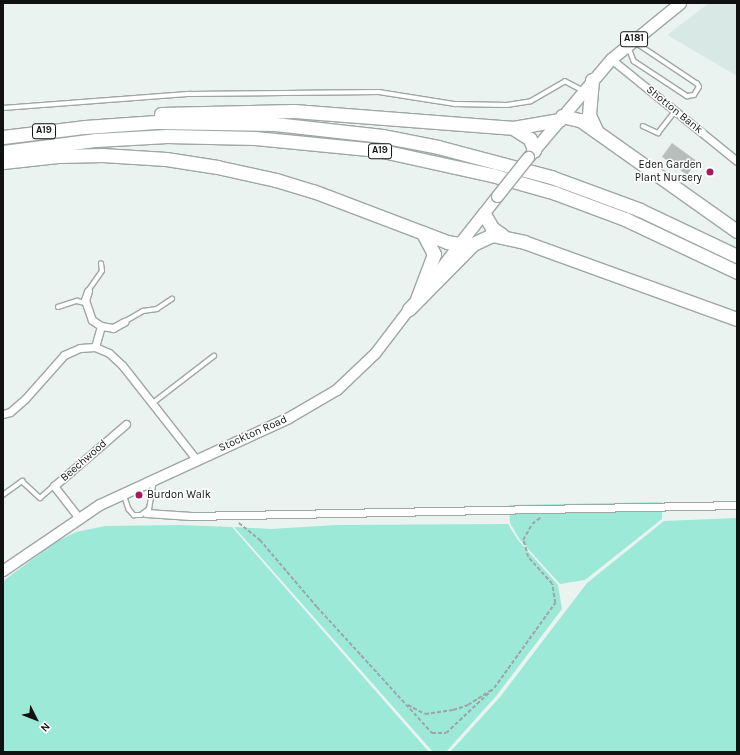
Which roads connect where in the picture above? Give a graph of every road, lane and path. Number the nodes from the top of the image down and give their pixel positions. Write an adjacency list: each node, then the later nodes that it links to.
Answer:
1 (680, 3): 2 (main road, A181)
2 (668, 7): 3 (main road, A181)
3 (630, 42): 3 (lane); 4 (main road, A181)
4 (611, 59): 5 (main road, A181); 8 (street, Shotton Bank)
5 (592, 80): 6 (main road, A181); 13 (highway)
6 (583, 90): 7 (lane); 9 (main road, A181)
7 (3, 108)
8 (675, 111): 10 (lane); 17 (street, Shotton Bank)
9 (560, 118): 12 (highway); 13 (highway); 16 (main road, A181)
10 (643, 126)
11 (85, 127): 12 (highway); 14 (highway, A19); 24 (highway, A19)
12 (513, 128): 16 (highway)
13 (597, 131): 20 (highway)
14 (3, 137)
15 (3, 152): 26 (highway, A19)
16 (531, 154): 19 (main road, A181, bridge)
17 (737, 161)
18 (3, 162): 21 (highway)
19 (484, 214): 22 (highway); 23 (main road, A181)
20 (737, 231)
21 (423, 233): 23 (highway); 30 (highway)
22 (502, 235): 30 (highway); 32 (highway)
23 (459, 244): 30 (main road, Stockton Road)
24 (737, 256)
25 (101, 264): 27 (lane)
26 (737, 272)
27 (88, 291): 29 (street)
28 (172, 299): 33 (lane)
29 (85, 303): 31 (lane); 34 (street)
30 (413, 304): 40 (main road, Stockton Road)
31 (58, 307)
32 (737, 319)
33 (124, 322): 34 (street)
34 (101, 326): 35 (street)
35 (95, 347): 37 (street); 38 (street)
36 (214, 356): 37 (lane)
37 (153, 403): 40 (street)
38 (3, 414)
39 (126, 424): 42 (street, Beechwood)
40 (196, 459): 41 (main road, Stockton Road)
41 (154, 479): 43 (main road, Stockton Road); 47 (lane)
42 (54, 486): 44 (lane); 49 (street, Beechwood)
43 (123, 494): 47 (lane); 49 (main road, Stockton Road)
44 (3, 495)
45 (737, 505): 46 (street)
46 (548, 510): 48 (street); 51 (path)
47 (146, 513): 48 (street)
48 (230, 516): 52 (path)
49 (79, 518): 50 (main road, Stockton Road)
50 (5, 568)
51 (494, 688): 52 (path); 52 (path)
52 (406, 704)

